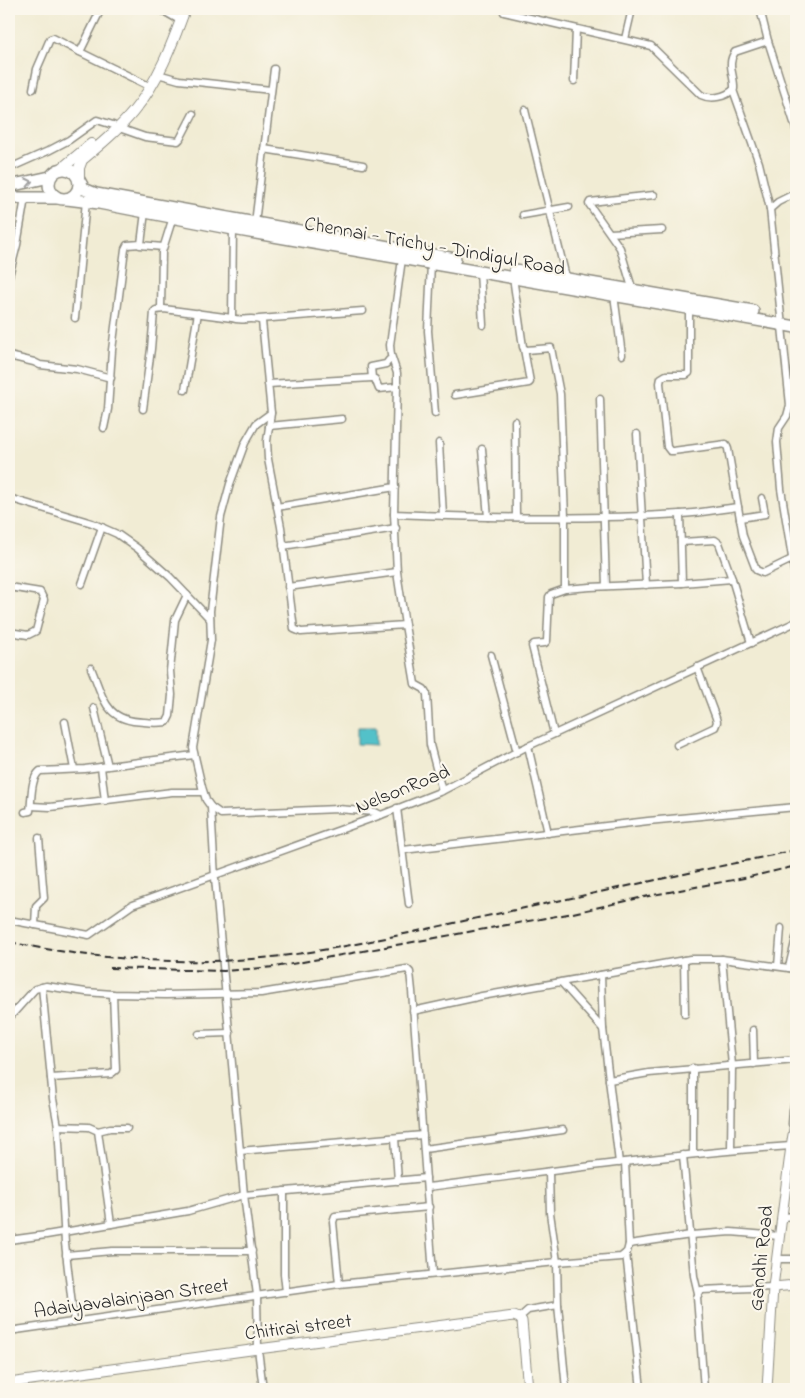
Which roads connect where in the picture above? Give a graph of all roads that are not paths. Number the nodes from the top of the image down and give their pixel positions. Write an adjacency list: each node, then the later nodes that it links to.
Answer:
1 (101, 9): 12 (street)
2 (160, 9): 8 (street)
3 (181, 9): 8 (main road)
4 (185, 9): 8 (main road)
5 (632, 9): 10 (street)
6 (760, 9): 11 (street)
7 (504, 12): 9 (street)
8 (179, 20): 14 (main road); 16 (main road)
9 (576, 29): 10 (street); 15 (street)
10 (625, 40): 19 (street)
11 (768, 41): 19 (street); 23 (street)
12 (80, 52): 16 (street); 17 (street)
13 (274, 69): 18 (street)
14 (158, 74): 16 (main road); 18 (street)
15 (574, 81)
16 (149, 86): 22 (main road)
17 (33, 89)
18 (272, 90): 24 (street)
19 (733, 90): 38 (street)
20 (525, 110): 39 (street)
21 (193, 114): 22 (street)
22 (116, 126): 26 (street); 27 (main road); 29 (main road)
23 (796, 129)
24 (264, 149): 25 (street); 43 (street)
25 (363, 165)
26 (12, 167)
27 (60, 169): 28 (highway); 29 (highway, Chennai - Trichy - Dindigul Road)
28 (50, 177): 30 (highway, one-way to 28); 35 (highway)
29 (79, 180): 35 (highway); 44 (highway, Chennai - Trichy - Dindigul Road)
30 (9, 186)
31 (796, 193): 38 (street)
32 (654, 195): 46 (street)
33 (9, 198): 34 (highway, Chennai - Trichy - Dindigul Road)
34 (26, 198): 35 (highway, Chennai - Trichy - Dindigul Road); 52 (street)
35 (62, 198): 36 (highway, Chennai - Trichy - Dindigul Road)
36 (86, 201): 40 (highway, Chennai - Trichy - Dindigul Road); 60 (street)
37 (569, 206): 39 (street)
38 (770, 209): 64 (street)
39 (551, 210): 41 (street); 54 (street)
40 (146, 212): 42 (highway, Chennai - Trichy - Dindigul Road); 47 (street)
41 (523, 215)
42 (173, 217): 44 (highway, Chennai - Trichy - Dindigul Road); 48 (street)
43 (255, 223): 44 (highway, Chennai - Trichy - Dindigul Road); 54 (highway, Chennai - Trichy - Dindigul Road)
44 (234, 224): 49 (highway, Chennai - Trichy - Dindigul Road); 61 (street)
45 (662, 230): 46 (street)
46 (610, 233): 55 (street)
47 (140, 245): 48 (street); 71 (street)
48 (163, 248): 57 (street)
49 (402, 259): 50 (highway, Chennai - Trichy - Dindigul Road); 70 (street)
50 (431, 263): 51 (highway, Chennai - Trichy - Dindigul Road); 80 (street)
51 (480, 271): 53 (highway, Chennai - Trichy - Dindigul Road); 65 (street)
52 (9, 276)
53 (513, 277): 54 (highway, Chennai - Trichy - Dindigul Road); 67 (street)
54 (567, 282): 55 (highway, Chennai - Trichy - Dindigul Road)
55 (624, 292): 56 (highway, Chennai - Trichy - Dindigul Road); 68 (street)
56 (689, 305): 64 (highway, Chennai - Trichy - Dindigul Road); 92 (street)
57 (161, 308): 59 (street); 78 (street)
58 (363, 311): 62 (street)
59 (198, 313): 61 (street); 75 (street)
60 (75, 318)
61 (232, 318): 62 (street)
62 (259, 319): 73 (street)
63 (796, 319): 64 (highway, Chennai - Trichy - Dindigul Road)
64 (783, 320): 66 (highway, Chennai - Trichy - Dindigul Road); 106 (street)
65 (483, 324)
66 (796, 327)
67 (524, 350): 76 (street); 99 (street)
68 (622, 355)
69 (9, 356): 71 (street)
70 (392, 360): 72 (street); 74 (street)
71 (111, 378): 84 (street)
72 (372, 378): 73 (street); 74 (street)
73 (268, 384): 79 (street)
74 (397, 387): 88 (street)
75 (185, 390)
76 (454, 394)
77 (600, 399): 100 (street)
78 (143, 409)
79 (271, 413): 83 (street); 118 (street)
80 (435, 413)
81 (342, 419): 83 (street)
82 (515, 420): 98 (street)
83 (269, 426): 91 (street)
84 (104, 428)
85 (637, 434): 95 (street)
86 (439, 443): 96 (street)
87 (482, 449): 97 (street)
88 (395, 487): 91 (street); 93 (street)
89 (9, 498): 102 (street)
90 (762, 498): 101 (street)
91 (277, 507): 105 (street)
92 (738, 507): 94 (street); 101 (street)
93 (394, 514): 96 (street); 103 (street)
94 (680, 514): 95 (street); 104 (street)
95 (641, 515): 100 (street); 112 (street)
96 (443, 516): 97 (street)
97 (488, 517): 98 (street)
98 (516, 517): 99 (street)
99 (565, 517): 100 (street); 116 (street)
100 (603, 517): 113 (street)
101 (740, 518): 106 (street)
102 (102, 527): 111 (street); 117 (street)
103 (396, 528): 105 (street); 107 (street)
104 (681, 542): 108 (street); 110 (street)
105 (283, 546): 115 (street)
106 (792, 559): 109 (street)
107 (397, 572): 115 (street); 120 (street)
108 (732, 579): 110 (street); 122 (street)
109 (796, 582)
110 (682, 583): 112 (street)
111 (82, 584)
112 (646, 585): 113 (street)
113 (606, 586): 116 (street)
114 (9, 587): 121 (street)
115 (288, 587): 120 (street)
116 (565, 589): 128 (street)
117 (187, 595): 118 (street); 125 (street)
118 (210, 619): 132 (street)
119 (796, 622): 122 (street, NelsonRoad)
120 (404, 625): 135 (street)
121 (9, 632)
122 (751, 643): 124 (street, NelsonRoad)
123 (491, 655): 131 (street)
124 (697, 667): 128 (street, NelsonRoad); 129 (street)
125 (91, 668)
126 (94, 708): 133 (street)
127 (65, 722): 134 (street)
128 (554, 734): 130 (street, NelsonRoad)
129 (677, 745)
130 (528, 746): 131 (street, NelsonRoad); 144 (street)
131 (517, 752): 135 (street, NelsonRoad)
132 (194, 755): 133 (street); 136 (street)
133 (104, 766): 134 (street); 137 (street)
134 (74, 769): 138 (street)
135 (442, 791): 141 (street, NelsonRoad)
136 (203, 792): 137 (street); 139 (street)
137 (105, 801): 138 (street)
138 (31, 806): 142 (street)
139 (212, 807): 143 (street); 147 (street)
140 (796, 807): 144 (street)
141 (397, 808): 143 (street, NelsonRoad); 146 (street)
142 (24, 812)
143 (381, 815): 147 (street, NelsonRoad)
144 (548, 833): 146 (street)
145 (39, 838): 150 (street)
146 (403, 850): 148 (street)
147 (215, 875): 150 (street, NelsonRoad); 161 (street)
148 (409, 904)
149 (9, 920): 150 (street, NelsonRoad)
150 (34, 925)
151 (781, 928): 155 (street)
152 (796, 938): 156 (street)
153 (722, 959): 154 (street); 155 (street); 171 (street)
154 (684, 960): 157 (street); 163 (street)
155 (778, 966): 156 (street)
156 (793, 968)
157 (601, 975): 158 (street); 165 (street)
158 (562, 982): 162 (street); 165 (street)
159 (42, 987): 160 (street); 164 (street); 173 (street)
160 (113, 994): 161 (street); 173 (street)
161 (227, 994): 162 (street); 167 (street)
162 (412, 1011): 182 (street)
163 (685, 1014)
164 (9, 1018)
165 (603, 1029): 174 (street)
166 (753, 1030): 170 (street)
167 (230, 1033): 168 (street); 187 (street)
168 (199, 1034)
169 (796, 1060): 170 (street)
170 (754, 1064): 171 (street)
171 (732, 1065): 172 (street); 186 (street)
172 (693, 1068): 174 (street); 188 (street)
173 (51, 1078): 177 (street)
174 (609, 1080): 190 (street)
175 (796, 1096): 179 (street)
176 (796, 1118): 179 (street, Gandhi Road)
177 (58, 1126): 181 (street); 201 (street)
178 (127, 1128): 181 (street)
179 (795, 1129): 184 (street, Gandhi Road)
180 (563, 1130): 185 (street)
181 (98, 1132): 200 (street)
182 (423, 1135): 183 (street); 185 (street)
183 (395, 1138): 187 (street); 193 (street)
184 (791, 1146): 186 (street); 199 (street, Gandhi Road)
185 (424, 1149): 192 (street)
186 (731, 1150): 188 (street)
187 (240, 1151): 196 (street)
188 (693, 1154): 189 (street)
189 (683, 1155): 190 (street); 202 (street)
190 (622, 1163): 191 (street); 205 (street)
191 (549, 1172): 194 (street); 211 (street)
192 (426, 1178): 193 (street); 194 (street)
193 (398, 1181): 195 (street)
194 (427, 1187): 197 (street)
195 (284, 1191): 196 (street); 216 (street)
196 (244, 1195): 200 (street); 206 (street)
197 (429, 1207): 212 (street); 213 (street)
198 (796, 1216): 199 (street)
199 (782, 1217): 203 (street, Gandhi Road)
200 (111, 1224): 201 (street)
201 (64, 1232): 204 (street); 208 (street)
202 (691, 1235): 203 (street); 205 (street); 217 (street)
203 (779, 1236): 209 (street, Gandhi Road)
204 (9, 1240)
205 (629, 1244): 207 (street)
206 (252, 1251): 208 (street); 218 (street)
207 (626, 1253): 211 (street, Adaiyavalainjaan Street); 228 (street)
208 (66, 1255): 221 (street)
209 (776, 1259): 210 (street); 215 (street, Gandhi Road)
210 (796, 1259)
211 (557, 1262): 212 (street, Adaiyavalainjaan Street); 219 (street)
212 (433, 1274): 213 (street, Adaiyavalainjaan Street)
213 (339, 1284): 216 (street, Adaiyavalainjaan Street)
214 (796, 1285): 215 (street)
215 (773, 1287): 217 (street); 230 (street, Gandhi Road)
216 (286, 1292): 218 (street, Adaiyavalainjaan Street)
217 (698, 1293): 229 (street)
218 (257, 1295): 221 (street, Adaiyavalainjaan Street); 223 (street)
219 (558, 1306): 220 (street); 227 (street)
220 (519, 1318): 223 (street, Chitirai street); 226 (street)
221 (74, 1322): 222 (street, Adaiyavalainjaan Street)
222 (9, 1331)
223 (258, 1349): 224 (street, Chitirai street); 225 (street)
224 (9, 1383)
225 (263, 1389)
226 (528, 1389)
227 (566, 1389)
228 (641, 1389)
229 (704, 1389)
230 (767, 1389)

